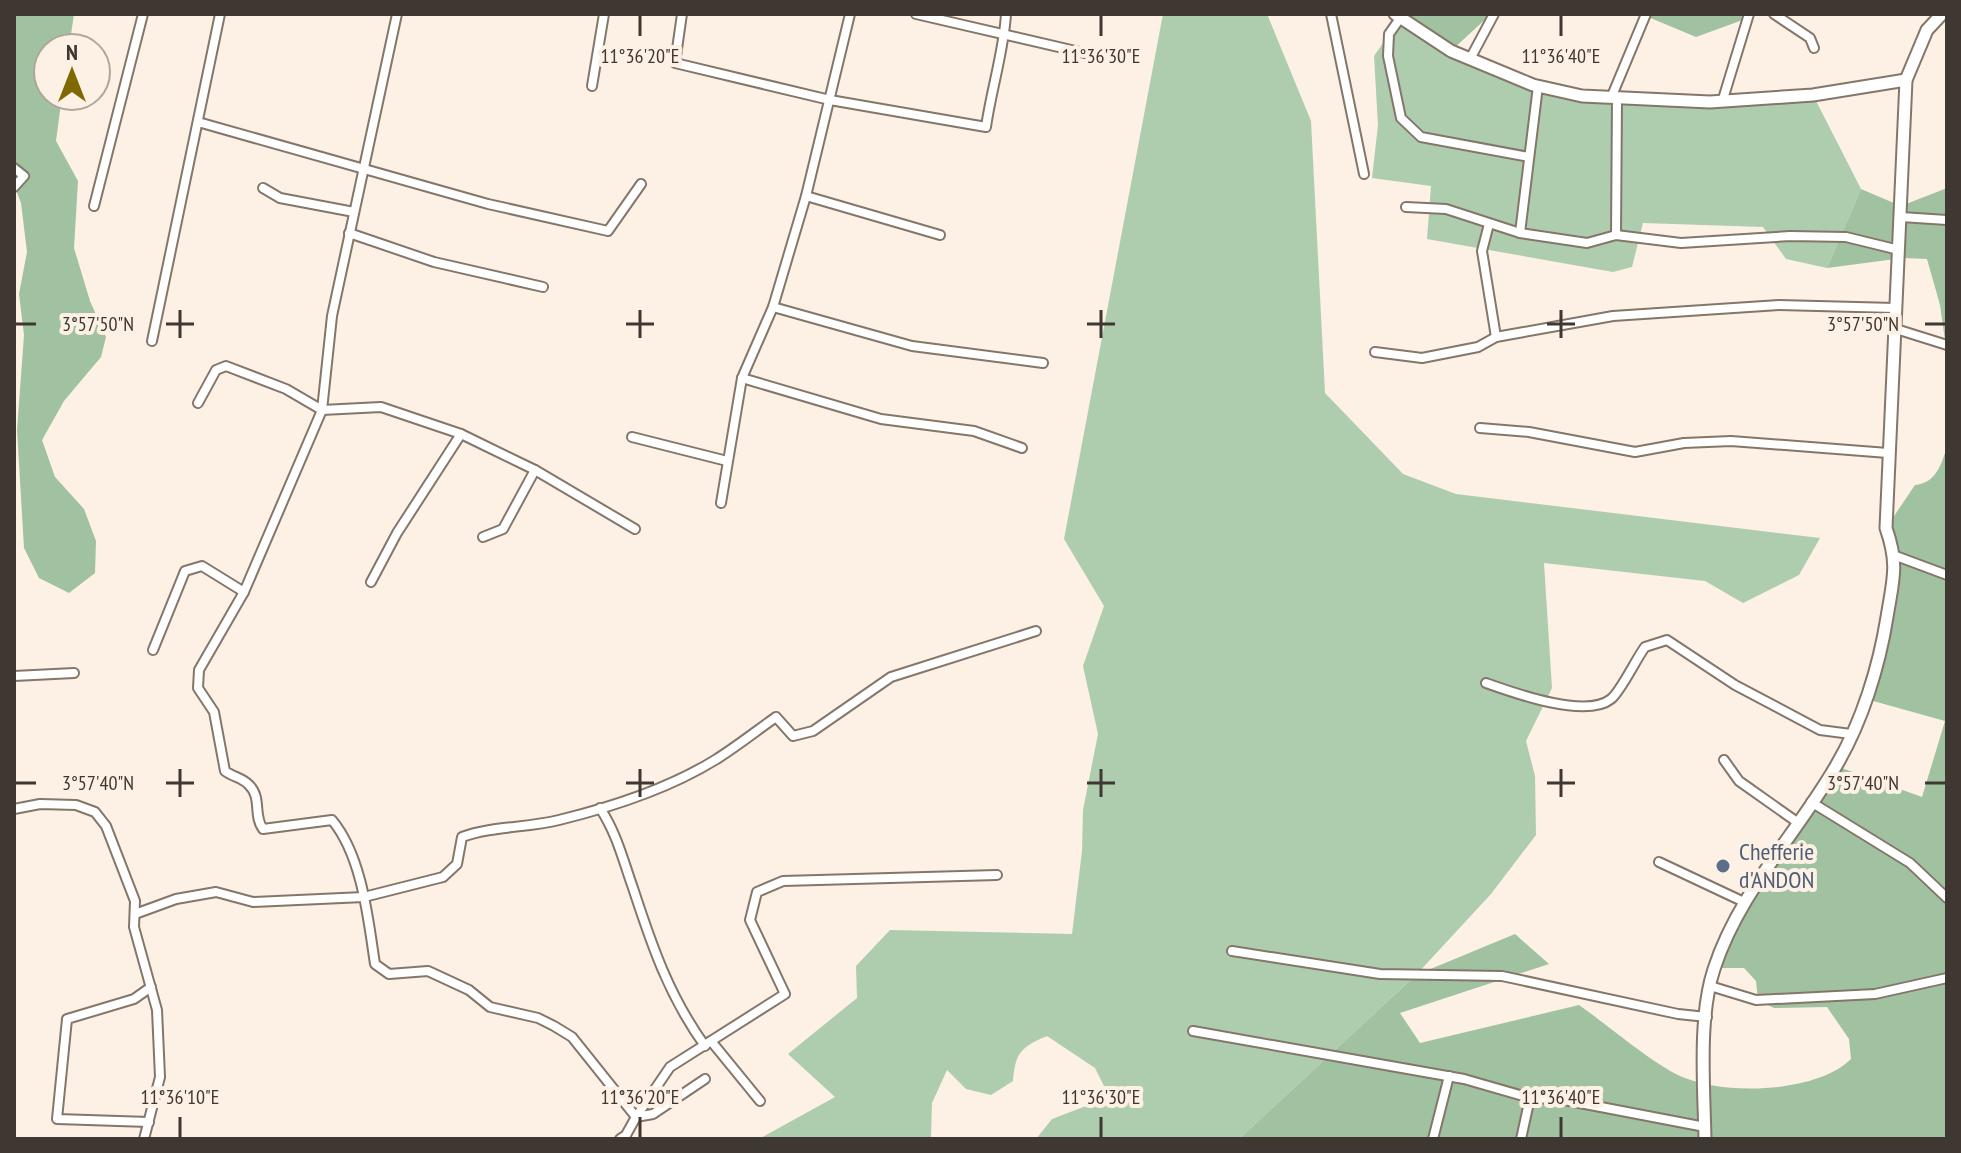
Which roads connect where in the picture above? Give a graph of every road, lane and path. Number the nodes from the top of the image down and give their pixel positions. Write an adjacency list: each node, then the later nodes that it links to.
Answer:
1 (143, 14): 35 (street)
2 (220, 14): 26 (street)
3 (397, 14): 29 (street)
4 (604, 14): 21 (street)
5 (682, 14): 25 (street)
6 (850, 14): 25 (street)
7 (916, 14): 16 (street)
8 (1006, 14): 16 (street)
9 (1331, 14): 30 (street)
10 (1494, 14): 19 (street)
11 (1646, 14): 23 (street)
12 (1749, 14): 24 (street)
13 (1774, 14): 17 (street)
14 (1942, 14): 20 (street)
15 (1398, 15): 19 (street); 27 (street)
16 (1005, 37): 18 (street); 25 (street)
17 (1814, 48)
18 (1110, 59)
19 (1470, 59): 22 (street)
20 (1906, 80): 24 (street); 38 (street)
21 (592, 86)
22 (1538, 86): 23 (street); 27 (street)
23 (1614, 98): 24 (street); 44 (street)
24 (1723, 99)
25 (830, 100): 34 (street)
26 (198, 122): 29 (street); 51 (street)
27 (1529, 157): 42 (street)
28 (14, 168): 32 (street)
29 (363, 170): 31 (street); 37 (street)
30 (1364, 174)
31 (641, 184)
32 (14, 187)
33 (263, 188): 37 (street)
34 (806, 196): 43 (street); 47 (street)
35 (94, 206)
36 (1406, 207): 40 (street)
37 (354, 212): 41 (street)
38 (1901, 217): 39 (street); 45 (street)
39 (1947, 220)
40 (1489, 224): 42 (street); 50 (street)
41 (349, 233): 46 (street); 57 (street)
42 (1520, 233): 44 (street)
43 (940, 235)
44 (1616, 235): 45 (street)
45 (1899, 250): 48 (street)
46 (543, 287)
47 (773, 307): 54 (street); 55 (street)
48 (1895, 308): 49 (street); 50 (street)
49 (1896, 329): 52 (street); 62 (street)
50 (1496, 337): 53 (street)
51 (152, 341)
52 (1947, 345)
53 (1375, 352)
54 (1043, 363)
55 (742, 378): 61 (street); 63 (street)
56 (198, 403): 57 (street)
57 (322, 410): 59 (street); 71 (street)
58 (1480, 428): 62 (street)
59 (461, 434): 64 (street); 70 (street)
60 (632, 437): 63 (street)
61 (1022, 448)
62 (1888, 453): 68 (street)
63 (727, 461): 65 (street)
64 (535, 470): 66 (street); 67 (street)
65 (721, 503)
66 (635, 529)
67 (483, 537)
68 (1896, 556): 69 (street); 77 (street)
69 (1947, 575)
70 (371, 582)
71 (244, 592): 73 (street); 85 (street)
72 (1036, 631): 80 (street)
73 (153, 650)
74 (74, 673): 75 (street)
75 (14, 676)
76 (1486, 683): 77 (street)
77 (1851, 734): 79 (street)
78 (1724, 760): 82 (street)
79 (1811, 802): 82 (street); 86 (street)
80 (600, 808): 85 (street); 95 (street)
81 (14, 809): 88 (street)
82 (1797, 822): 87 (street)
83 (1659, 862): 87 (street)
84 (997, 875): 95 (street)
85 (364, 897): 88 (street); 100 (street)
86 (1947, 898)
87 (1744, 902): 91 (street)
88 (135, 914): 92 (street)
89 (1232, 951): 93 (street)
90 (1947, 978): 91 (street)
91 (1710, 986): 93 (street)
92 (151, 987): 101 (street); 101 (street)
93 (1707, 1017): 102 (street)
94 (1193, 1031): 96 (street)
95 (708, 1044): 99 (street); 100 (street)
96 (1449, 1076): 98 (street); 105 (street)
97 (705, 1079): 100 (street)
98 (1530, 1098): 102 (street); 106 (street)
99 (760, 1101)
100 (636, 1117): 104 (street)
101 (149, 1122): 103 (street)
102 (1705, 1133)
103 (144, 1139)
104 (620, 1139)
105 (1433, 1139)
106 (1521, 1139)

